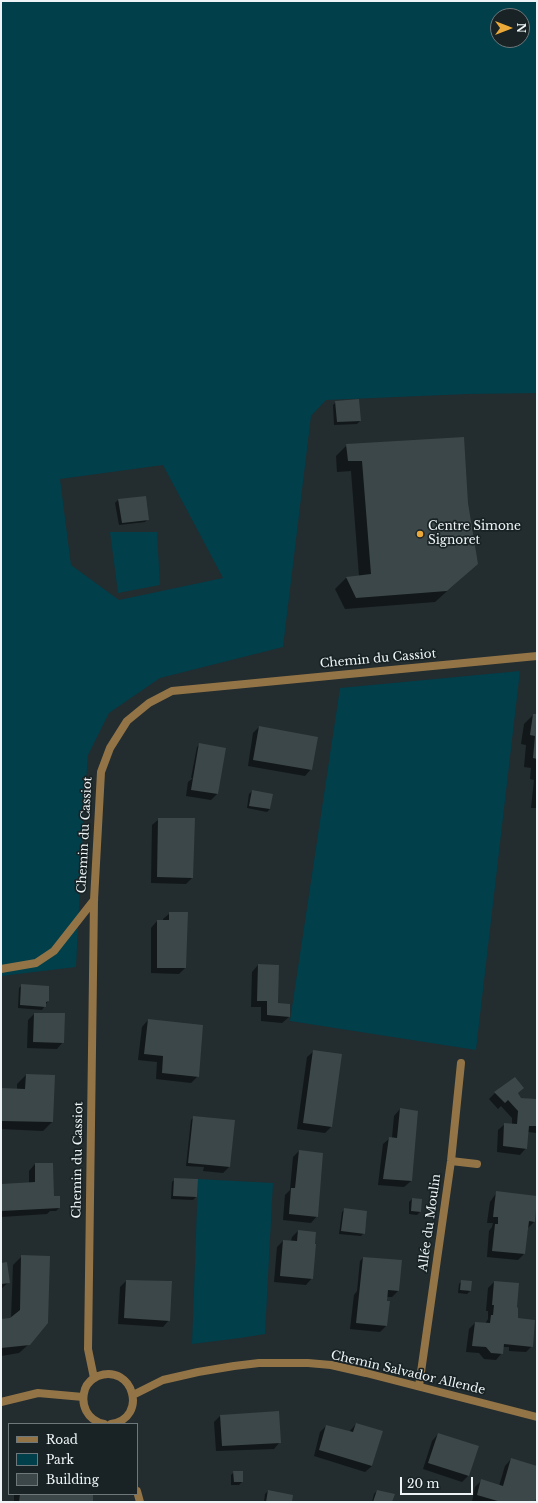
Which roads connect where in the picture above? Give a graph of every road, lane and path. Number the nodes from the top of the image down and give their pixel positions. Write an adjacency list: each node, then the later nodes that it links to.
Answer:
1 (537, 656): 2 (street, Chemin du Cassiot)
2 (94, 900): 3 (street); 7 (street, Chemin du Cassiot)
3 (1, 969)
4 (461, 1063): 5 (street, Allée du Moulin)
5 (450, 1161): 6 (street); 8 (street, Allée du Moulin)
6 (476, 1164)
7 (94, 1378): 9 (street); 10 (street)
8 (419, 1386): 9 (street, Chemin Salvador Allende); 12 (street, Chemin Salvador Allende)
9 (133, 1395): 14 (street)
10 (83, 1397): 11 (street); 13 (street)
11 (1, 1402)
12 (537, 1417)
13 (100, 1423)
14 (117, 1423)

